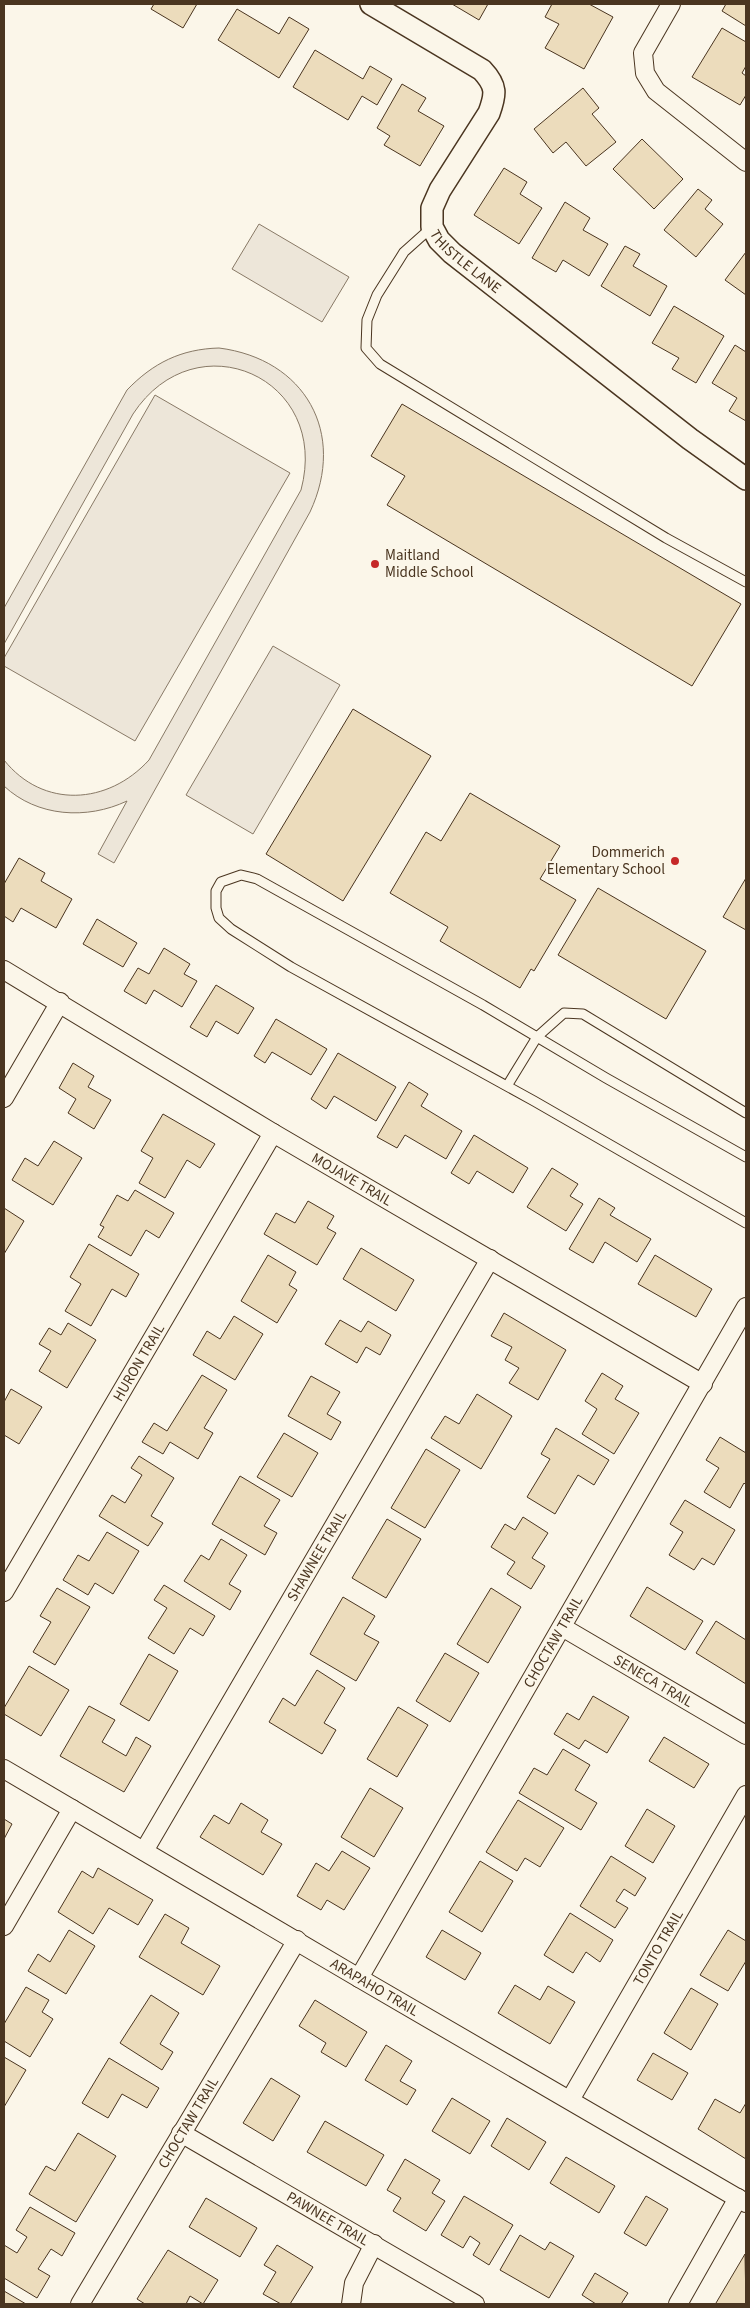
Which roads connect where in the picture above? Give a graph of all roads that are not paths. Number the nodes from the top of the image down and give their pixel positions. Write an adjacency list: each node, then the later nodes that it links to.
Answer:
1 (373, 4): 4 (street, THISTLE LANE)
2 (671, 4): 3 (street)
3 (746, 162)
4 (432, 227): 5 (street, THISTLE LANE); 6 (lane)
5 (746, 479)
6 (746, 582)
7 (4, 970): 8 (street, MOJAVE TRAIL)
8 (60, 1002): 11 (street); 13 (street, MOJAVE TRAIL)
9 (537, 1037): 10 (lane); 10 (lane); 12 (lane); 14 (lane)
10 (506, 1086): 15 (lane)
11 (4, 1098)
12 (746, 1113)
13 (273, 1133): 16 (street, MOJAVE TRAIL); 19 (street, HURON TRAIL)
14 (746, 1157)
15 (746, 1223)
16 (490, 1259): 18 (street, MOJAVE TRAIL); 25 (street, SHAWNEE TRAIL)
17 (746, 1307): 18 (street, CHOCTAW TRAIL)
18 (703, 1384): 20 (street, CHOCTAW TRAIL)
19 (4, 1592)
20 (562, 1627): 21 (street, SENECA TRAIL); 28 (street, CHOCTAW TRAIL)
21 (746, 1735)
22 (4, 1769): 24 (street, ARAPAHO TRAIL)
23 (746, 1795): 29 (street, TONTO TRAIL)
24 (72, 1809): 25 (street, ARAPAHO TRAIL); 26 (street)
25 (144, 1851): 27 (street, ARAPAHO TRAIL)
26 (4, 1926)
27 (296, 1940): 28 (street, ARAPAHO TRAIL); 30 (street, CHOCTAW TRAIL)
28 (359, 1978): 29 (street, ARAPAHO TRAIL)
29 (570, 2100): 31 (street, ARAPAHO TRAIL)
30 (181, 2133): 32 (street, PAWNEE TRAIL); 33 (street, CHOCTAW TRAIL)
31 (742, 2200): 36 (street)
32 (374, 2244): 34 (street); 35 (street, PAWNEE TRAIL)
33 (80, 2304)
34 (352, 2304)
35 (475, 2304)
36 (678, 2304)

